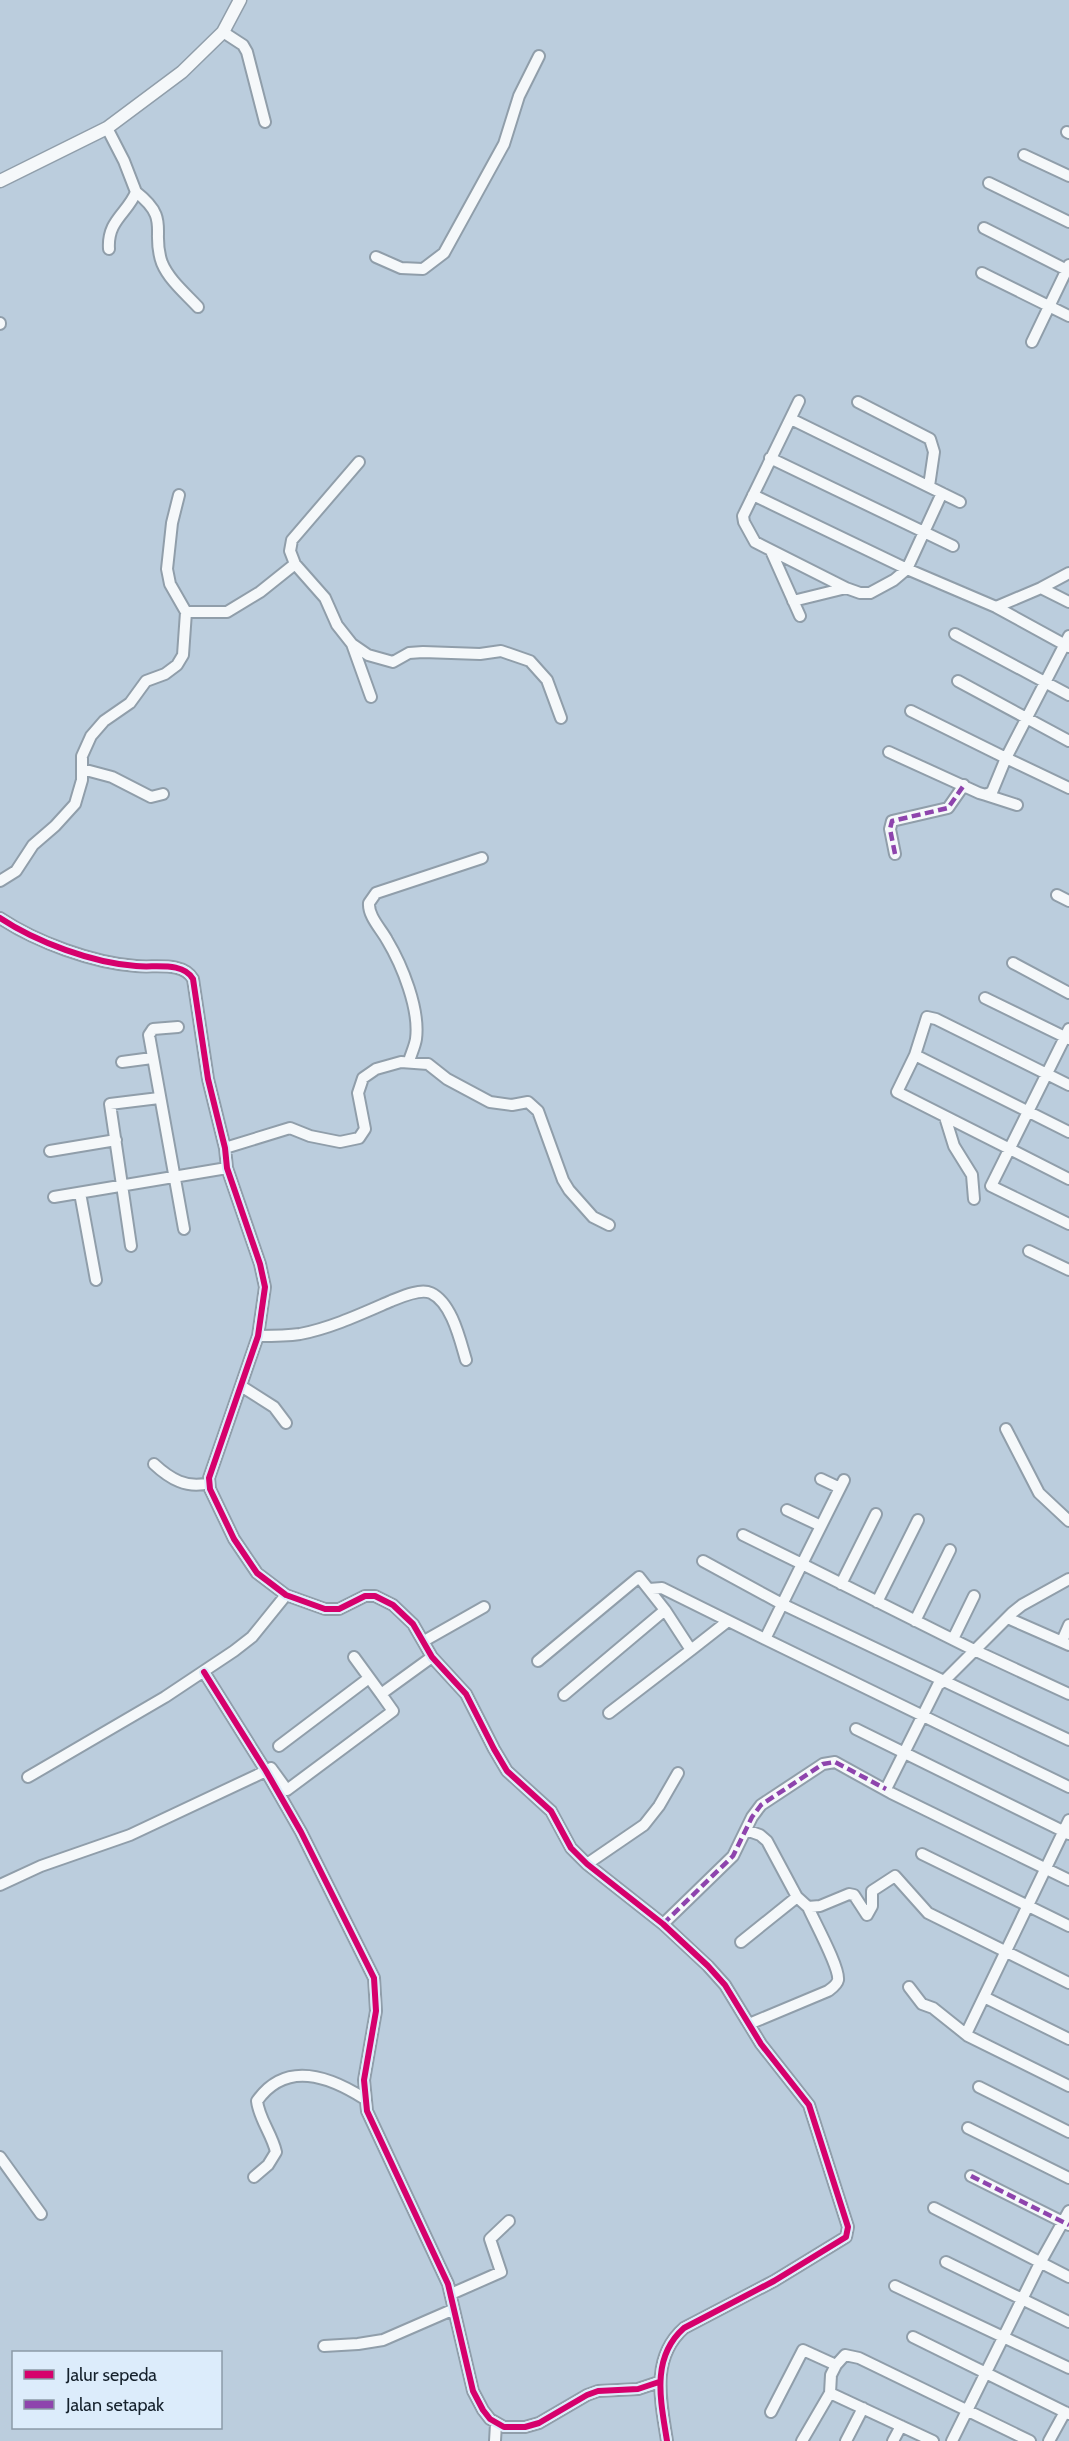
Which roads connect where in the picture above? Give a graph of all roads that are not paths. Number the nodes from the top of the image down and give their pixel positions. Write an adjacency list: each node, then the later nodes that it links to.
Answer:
1 (240, 0): 2 (street)
2 (227, 34): 4 (street); 5 (street)
3 (539, 56): 14 (street)
4 (265, 122)
5 (110, 132): 8 (street); 10 (street)
6 (1024, 155): 7 (street)
7 (1069, 176)
8 (0, 181)
9 (989, 183): 11 (street)
10 (136, 192): 13 (street); 18 (street)
11 (1069, 222)
12 (984, 228): 15 (street)
13 (109, 249)
14 (376, 257)
15 (1068, 268): 17 (street)
16 (982, 273): 17 (street)
17 (1048, 306): 19 (street); 20 (street)
18 (198, 307)
19 (1069, 316)
20 (1032, 342)
21 (799, 401): 23 (street)
22 (858, 402): 26 (street)
23 (790, 419): 24 (street); 26 (street)
24 (770, 458): 29 (street); 31 (street)
25 (359, 462): 34 (street)
26 (929, 486): 27 (street)
27 (942, 493): 30 (street); 31 (street)
28 (179, 495): 42 (street)
29 (753, 495): 33 (street); 35 (street)
30 (960, 502)
31 (925, 531): 32 (street); 35 (street)
32 (953, 546)
33 (771, 550): 37 (street); 39 (street)
34 (295, 564): 42 (street); 46 (street)
35 (907, 569): 37 (street); 41 (street)
36 (1069, 573): 38 (street)
37 (846, 588): 39 (street)
38 (1041, 588): 40 (street); 41 (street)
39 (793, 602): 43 (street)
40 (1069, 602)
41 (996, 607): 45 (street)
42 (186, 612): 57 (street)
43 (800, 616)
44 (955, 634): 48 (street)
45 (1068, 642): 48 (street)
46 (352, 644): 50 (street); 52 (street)
47 (958, 681): 53 (street)
48 (1045, 683): 49 (street); 53 (street)
49 (1069, 695)
50 (371, 697)
51 (911, 711): 56 (street)
52 (561, 718)
53 (1026, 718): 54 (street); 56 (street)
54 (1069, 741)
55 (889, 752): 58 (street)
56 (1006, 758): 59 (street); 61 (street)
57 (82, 769): 60 (street); 65 (street)
58 (964, 785): 61 (street); 63 (street)
59 (1069, 788)
60 (163, 794)
61 (986, 795): 62 (street)
62 (1017, 805)
63 (895, 854)
64 (482, 858): 76 (street)
65 (0, 881)
66 (1057, 895): 67 (street)
67 (1069, 901)
68 (1, 923): 85 (street)
69 (1012, 963): 70 (street)
70 (1069, 993)
71 (985, 998): 73 (street)
72 (178, 1027): 75 (street)
73 (1068, 1035): 78 (street)
74 (915, 1055): 78 (street); 81 (street); 82 (street)
75 (152, 1058): 77 (street); 80 (street)
76 (409, 1061): 85 (street); 96 (street)
77 (122, 1062)
78 (1046, 1074): 79 (street); 81 (street)
79 (1069, 1085)
80 (159, 1098): 84 (street); 89 (street)
81 (1027, 1112): 83 (street); 86 (street)
82 (945, 1117): 86 (street); 94 (street)
83 (1069, 1132)
84 (116, 1140): 87 (street); 91 (street)
85 (225, 1148): 88 (street)
86 (1009, 1149): 90 (street); 95 (street)
87 (50, 1151)
88 (227, 1168): 89 (street); 102 (street)
89 (175, 1178): 91 (street); 97 (street)
90 (1069, 1179)
91 (124, 1186): 92 (street); 98 (street)
92 (80, 1193): 93 (street); 101 (street)
93 (54, 1197)
94 (974, 1198)
95 (1069, 1224)
96 (609, 1225)
97 (184, 1228)
98 (131, 1246)
99 (1029, 1251): 100 (street)
100 (1069, 1270)
101 (96, 1280)
102 (258, 1336): 103 (street); 104 (street)
103 (466, 1360)
104 (241, 1386): 105 (street); 109 (street)
105 (286, 1423)
106 (1006, 1429): 113 (street)
107 (154, 1464): 109 (street)
108 (821, 1479): 114 (street)
109 (209, 1483): 122 (street)
110 (787, 1510): 114 (street)
111 (876, 1514): 120 (street)
112 (918, 1520): 124 (street)
113 (1069, 1521)
114 (821, 1526): 118 (street)
115 (743, 1535): 118 (street)
116 (950, 1550): 130 (street)
117 (703, 1561): 125 (street)
118 (802, 1564): 120 (street); 125 (street)
119 (1069, 1580): 137 (street)
120 (840, 1584): 124 (street)
121 (649, 1589): 127 (street); 129 (street); 140 (street)
122 (286, 1595): 134 (street); 141 (street)
123 (974, 1596): 133 (street)
124 (876, 1602): 130 (street)
125 (782, 1604): 132 (street); 143 (street)
126 (484, 1607): 134 (street)
127 (665, 1610): 136 (street); 146 (street)
128 (1012, 1620): 135 (street)
129 (728, 1621): 132 (street); 136 (street)
130 (915, 1621): 133 (street)
131 (1069, 1625): 135 (street)
132 (765, 1639): 148 (street)
133 (953, 1639): 137 (street)
134 (424, 1641): 139 (street)
135 (1065, 1643)
136 (692, 1650): 147 (street)
137 (974, 1650): 143 (street); 145 (street)
138 (354, 1657): 142 (street)
139 (432, 1657): 144 (street); 162 (street)
140 (538, 1661)
141 (204, 1672): 153 (street); 155 (street)
142 (369, 1678): 144 (street); 151 (street)
143 (944, 1681): 148 (street); 150 (street)
144 (381, 1694): 153 (street)
145 (1069, 1694)
146 (564, 1695)
147 (609, 1713)
148 (923, 1716): 152 (street); 156 (street)
149 (856, 1729): 152 (street)
150 (1069, 1740)
151 (279, 1746)
152 (905, 1751): 157 (street); 160 (street)
153 (268, 1770): 165 (street); 181 (street)
154 (678, 1773): 162 (street)
155 (28, 1777)
156 (1069, 1787)
157 (886, 1789): 159 (street); 163 (street)
158 (1069, 1821): 160 (street)
159 (746, 1830): 166 (street); 169 (street)
160 (1067, 1832): 163 (street)
161 (922, 1854): 167 (street)
162 (587, 1864): 169 (street)
163 (1045, 1869): 164 (street); 167 (street)
164 (1069, 1880)
165 (0, 1885)
166 (797, 1897): 168 (street); 171 (street)
167 (1028, 1906): 170 (street); 172 (street)
168 (808, 1908): 172 (street); 176 (street)
169 (663, 1924): 176 (street)
170 (1069, 1926)
171 (741, 1942)
172 (1005, 1952): 173 (street); 175 (street)
173 (1069, 1983)
174 (909, 1987): 177 (street)
175 (984, 1997): 177 (street); 178 (street)
176 (749, 2024): 207 (street)
177 (966, 2034): 179 (street)
178 (1069, 2039)
179 (1069, 2085)
180 (979, 2086): 183 (street)
181 (365, 2099): 186 (street); 197 (street)
182 (968, 2128): 187 (street)
183 (1069, 2132)
184 (0, 2157): 190 (street)
185 (971, 2176): 192 (street)
186 (254, 2177)
187 (1069, 2178)
188 (934, 2208): 194 (street)
189 (1069, 2211): 192 (street)
190 (41, 2214)
191 (509, 2222): 197 (street)
192 (1066, 2224): 194 (street)
193 (946, 2262): 198 (street)
194 (1040, 2263): 195 (street); 198 (street)
195 (1069, 2277)
196 (895, 2286): 201 (street)
197 (451, 2294): 199 (street)
198 (1022, 2300): 200 (street); 201 (street)
199 (452, 2310): 203 (street); 213 (street)
200 (1069, 2322)
201 (1004, 2336): 205 (street); 206 (street)
202 (913, 2337): 206 (street)
203 (324, 2346)
204 (836, 2365): 208 (street); 210 (street); 211 (street)
205 (1069, 2368)
206 (986, 2372): 210 (street); 212 (street)
207 (659, 2382): 213 (street); 216 (street)
208 (830, 2392): 209 (street); 217 (street)
209 (863, 2408): 214 (street); 218 (street)
210 (968, 2409): 221 (street); 222 (street)
211 (771, 2412)
212 (1067, 2413): 223 (street)
213 (496, 2424): 215 (street)
214 (901, 2426): 219 (street); 220 (street)
215 (495, 2441)
216 (667, 2441)
217 (801, 2441)
218 (846, 2441)
219 (894, 2441)
220 (933, 2441)
221 (952, 2441)
222 (1030, 2441)
223 (1049, 2441)

